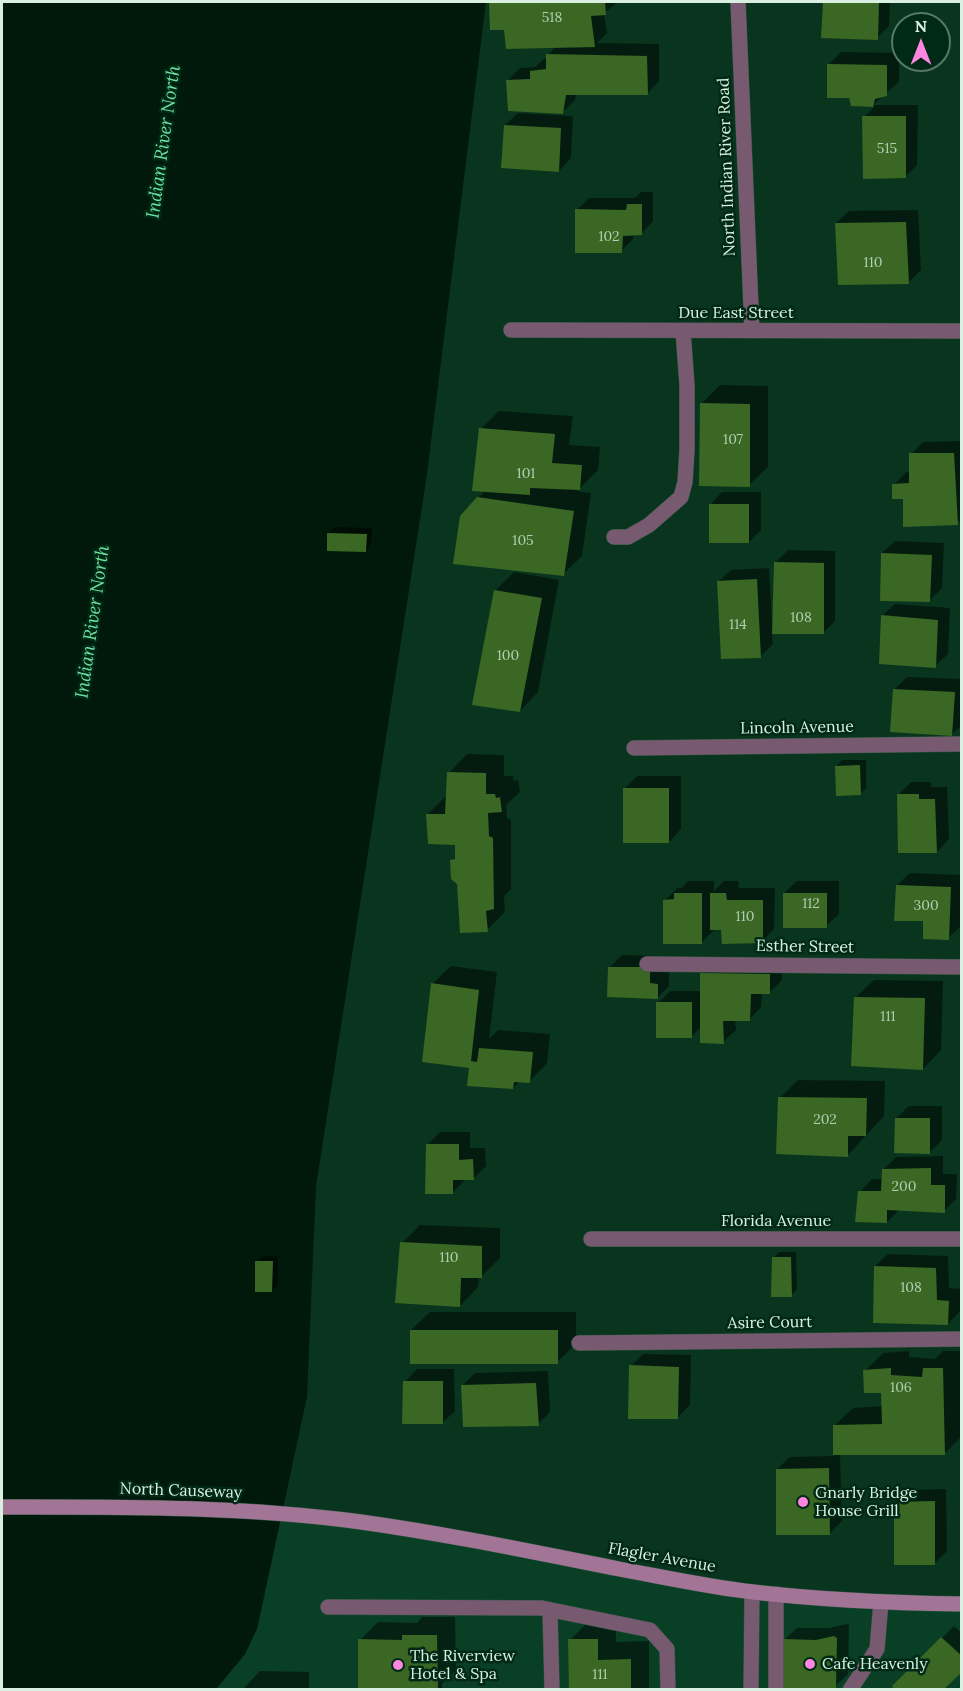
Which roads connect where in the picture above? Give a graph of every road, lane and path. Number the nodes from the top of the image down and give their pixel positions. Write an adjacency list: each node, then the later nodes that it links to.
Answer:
1 (738, 2): 5 (street, North Indian River Road)
2 (511, 330): 4 (street, Due East Street)
3 (962, 331): 5 (street, Due East Street)
4 (683, 332): 5 (street, Due East Street); 6 (street)
5 (752, 332)
6 (614, 537)
7 (962, 744): 8 (street, Lincoln Avenue)
8 (634, 748)
9 (647, 964): 10 (street, Esther Street)
10 (962, 967)
11 (591, 1239): 12 (street, Florida Avenue)
12 (962, 1239)
13 (962, 1339): 14 (street, Asire Court)
14 (579, 1343)
15 (2, 1507): 16 (main road, North Causeway)
16 (359, 1522): 17 (main road, Flagler Avenue)
17 (752, 1592): 18 (main road, Flagler Avenue); 25 (street)
18 (776, 1594): 19 (main road, Flagler Avenue); 26 (street)
19 (881, 1602): 20 (main road, Flagler Avenue); 27 (street)
20 (962, 1604)
21 (328, 1608): 22 (street)
22 (550, 1610): 23 (street); 24 (street)
23 (552, 1689)
24 (668, 1689)
25 (751, 1689)
26 (776, 1689)
27 (850, 1689)

